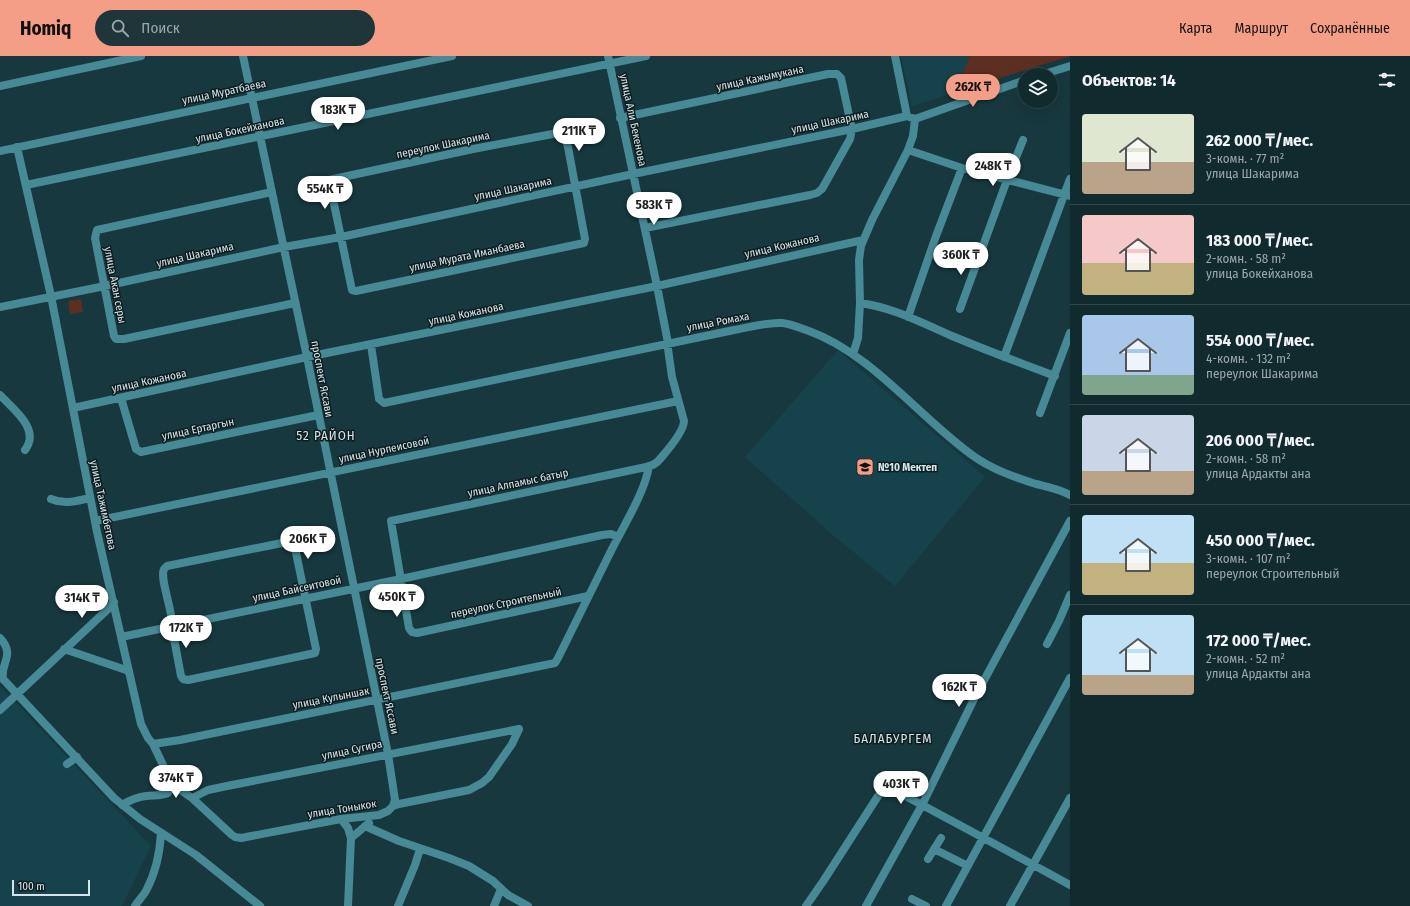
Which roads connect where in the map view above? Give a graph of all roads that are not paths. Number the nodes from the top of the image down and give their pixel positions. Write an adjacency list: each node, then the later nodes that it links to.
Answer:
1 (141, 56): 10 (street)
2 (243, 56): 11 (street, проспект Яссави)
3 (452, 56): 11 (street, улица Муратбаева)
4 (646, 56): 6 (street, улица Бокейханова)
5 (895, 56): 12 (street)
6 (608, 60): 13 (street, улица Али Бекенова); 16 (street, улица Бокейханова)
7 (1070, 66): 8 (street)
8 (1058, 70)
9 (1018, 82): 12 (street, улица Шакарима)
10 (0, 86)
11 (252, 98): 16 (street, проспект Яссави); 18 (street, улица Муратбаева)
12 (911, 117): 14 (street, улица Шакарима); 15 (street)
13 (620, 118): 14 (street, улица Кажымукана); 23 (street, улица Али Бекенова)
14 (852, 129): 23 (street, улица Шакарима); 30 (street)
15 (913, 136): 19 (street); 21 (street)
16 (261, 137): 26 (street, улица Бокейханова); 28 (street, проспект Яссави)
17 (1023, 140): 25 (street)
18 (17, 147): 20 (street, улица Муратбаева); 26 (street, улица Тажимбетова)
19 (908, 150): 21 (street); 32 (street)
20 (0, 151)
21 (923, 155): 22 (street)
22 (962, 168): 25 (street); 41 (street)
23 (633, 174): 27 (street, улица Шакарима); 30 (street, улица Али Бекенова)
24 (1070, 179): 29 (street)
25 (1007, 180): 29 (street); 40 (street)
26 (26, 185): 36 (street, улица Тажимбетова)
27 (575, 187): 31 (street, улица Шакарима); 31 (street, улица Мурата Иманбаева); 31 (street, переулок Шакарима)
28 (272, 192): 33 (street, проспект Яссави); 34 (street, улица Акан серы)
29 (1067, 195): 47 (street)
30 (645, 228): 35 (street, улица Али Бекенова)
31 (341, 237): 33 (street, улица Шакарима)
32 (863, 240): 35 (street, улица Кожанова); 38 (street)
33 (284, 247): 34 (street, улица Шакарима); 37 (street, проспект Яссави)
34 (105, 286): 36 (street, улица Шакарима); 37 (street, улица Акан серы)
35 (657, 286): 43 (street, улица Али Бекенова); 44 (street, улица Кожанова)
36 (50, 296): 39 (street, улица Шакарима); 52 (street, улица Тажимбетова)
37 (295, 303): 46 (street, проспект Яссави)
38 (860, 303): 41 (street); 45 (street)
39 (0, 307)
40 (960, 308)
41 (908, 317): 47 (street)
42 (1070, 333): 48 (street)
43 (668, 343): 44 (street, улица Ромаха); 45 (street, улица Ромаха); 51 (street, улица Али Бекенова)
44 (370, 345): 46 (street, улица Кожанова)
45 (853, 354): 58 (street, улица Ромаха)
46 (307, 357): 50 (street, улица Кожанова); 54 (street, проспект Яссави)
47 (1004, 357): 48 (street)
48 (1055, 376): 53 (street)
49 (0, 395): 55 (street)
50 (121, 398): 52 (street, улица Кожанова); 54 (street, улица Ертаргын)
51 (678, 401): 56 (street, улица Али Бекенова); 57 (street, улица Нурпеисовой)
52 (73, 408): 60 (street, улица Тажимбетова)
53 (1040, 413)
54 (318, 415): 57 (street, проспект Яссави)
55 (26, 450)
56 (649, 466): 63 (street); 64 (street, улица Алпамыс батыр)
57 (330, 473): 61 (street, улица Нурпеисовой); 65 (street, проспект Яссави)
58 (1070, 495)
59 (51, 498): 60 (street)
60 (90, 498): 61 (street, улица Тажимбетова)
61 (95, 521): 69 (street, улица Тажимбетова)
62 (1070, 521): 90 (street)
63 (618, 537): 64 (street, улица Байсеитовой); 66 (street)
64 (401, 579): 65 (street, улица Байсеитовой); 66 (street, переулок Строительный)
65 (354, 588): 68 (street, улица Байсеитовой); 79 (street, проспект Яссави)
66 (588, 596): 79 (street, улица Кулыншак)
67 (1070, 597): 73 (street)
68 (306, 599): 70 (street, улица Байсеитовой); 70 (street); 70 (street)
69 (114, 602): 71 (street, улица Тажимбетова); 74 (street)
70 (172, 626): 71 (street, улица Байсеитовой)
71 (121, 637): 76 (street, улица Тажимбетова)
72 (0, 638): 75 (street)
73 (1047, 644)
74 (64, 649): 76 (street); 78 (street)
75 (1, 671): 78 (street)
76 (129, 672): 81 (street, улица Тажимбетова)
77 (1070, 678): 99 (street)
78 (17, 694): 80 (street); 83 (street)
79 (377, 700): 81 (street, улица Кулыншак); 82 (street, проспект Яссави)
80 (0, 710)
81 (153, 744): 85 (street, улица Тажимбетова)
82 (388, 754): 86 (street, улица Сугира); 87 (street, улица Сугира); 91 (street, проспект Яссави)
83 (77, 757): 84 (street); 89 (street)
84 (67, 764)
85 (172, 784): 87 (street, улица Тажимбетова); 89 (street)
86 (475, 787): 91 (street, улица Тоныкок)
87 (192, 798): 96 (street, улица Тажимбетова)
88 (1070, 798): 103 (street)
89 (122, 805): 95 (street)
90 (922, 805): 99 (street); 114 (street); 115 (street)
91 (393, 806): 92 (street, улица Тоныкок)
92 (379, 815): 93 (street, улица Тоныкок); 94 (street)
93 (341, 819): 96 (street, улица Тоныкок); 97 (street)
94 (365, 826): 97 (street); 100 (street)
95 (161, 833): 108 (street); 109 (street)
96 (232, 835)
97 (351, 838): 110 (street)
98 (941, 838): 101 (street)
99 (983, 838): 103 (street); 104 (street)
100 (420, 849): 106 (street); 111 (street)
101 (934, 849): 102 (street); 104 (street)
102 (928, 859)
103 (1033, 864): 105 (street); 118 (street)
104 (968, 866): 117 (street)
105 (1070, 886)
106 (501, 889): 112 (street); 113 (street)
107 (912, 899): 116 (street)
108 (135, 906)
109 (260, 906)
110 (348, 906)
111 (398, 906)
112 (494, 906)
113 (528, 906)
114 (806, 906)
115 (866, 906)
116 (926, 906)
117 (946, 906)
118 (1010, 906)

